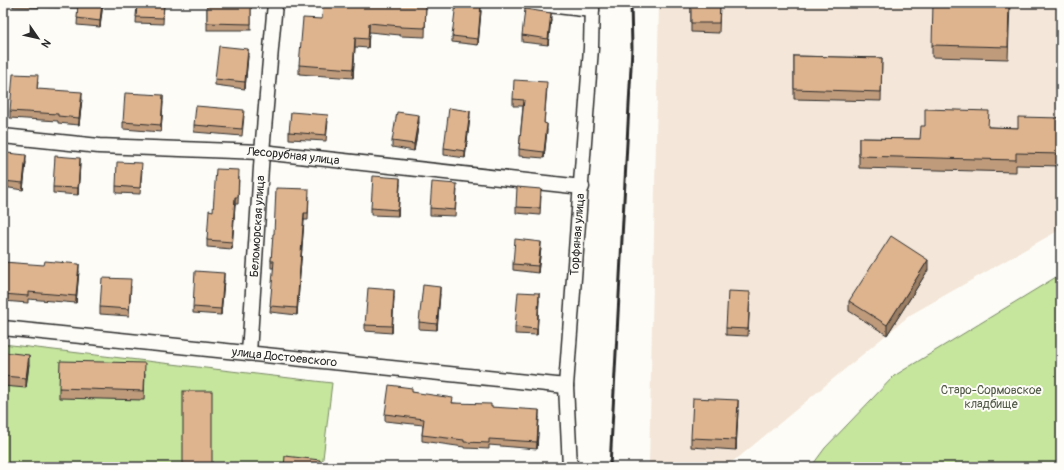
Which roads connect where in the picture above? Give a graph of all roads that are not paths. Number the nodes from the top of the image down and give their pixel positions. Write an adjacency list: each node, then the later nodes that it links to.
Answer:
1 (275, 3): 5 (street, Беломорская улица)
2 (530, 3): 3 (street)
3 (592, 6): 6 (street, Торфяная улица)
4 (3, 136): 5 (street, Лесорубная улица)
5 (262, 152): 6 (street, Лесорубная улица); 8 (street, Беломорская улица)
6 (582, 187): 9 (street, Торфяная улица)
7 (3, 328): 8 (street, улица Достоевского)
8 (249, 353): 9 (street, улица Достоевского)
9 (566, 386): 10 (street, Торфяная улица)
10 (570, 467)

